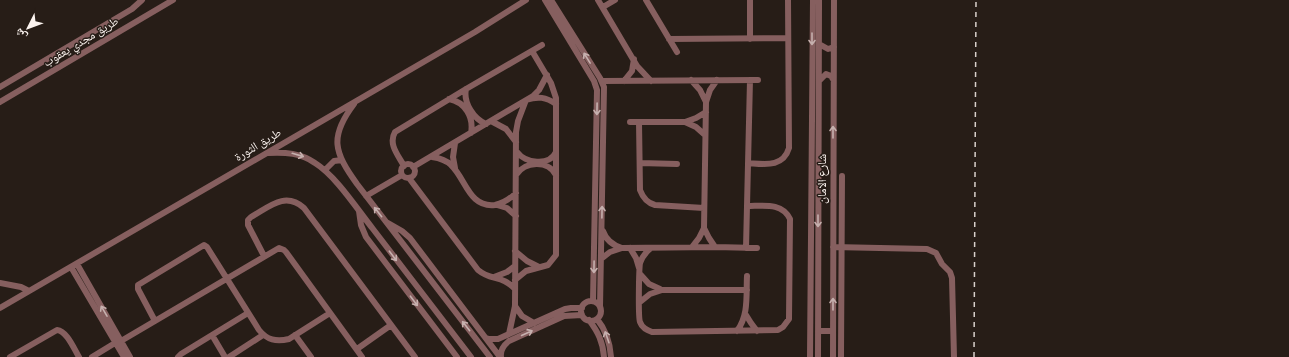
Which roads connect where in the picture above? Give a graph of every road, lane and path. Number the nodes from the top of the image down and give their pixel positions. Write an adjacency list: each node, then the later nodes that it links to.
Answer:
1 (142, 0): 36 (street)
2 (160, 0): 16 (street)
3 (173, 0): 16 (street, طريق مجدي يعقوب)
4 (526, 0): 40 (street, طريق الثورة)
5 (545, 0): 106 (street, one-way to 106)
6 (551, 0): 33 (street, one-way to 6)
7 (598, 0): 15 (street)
8 (615, 0): 15 (street)
9 (646, 0): 19 (street)
10 (750, 0): 17 (street)
11 (788, 0): 18 (street)
12 (812, 0): 72 (street, one-way to 72)
13 (819, 0): 20 (street, شارع الامان)
14 (834, 0): 22 (street, شارع الامان)
15 (602, 8): 25 (street)
16 (155, 10): 41 (street, طريق مجدي يعقوب)
17 (750, 38): 18 (street); 19 (street)
18 (788, 38): 59 (street)
19 (669, 39): 24 (street)
20 (819, 44): 22 (street); 32 (street, شارع الامان)
21 (542, 45): 23 (street)
22 (834, 47): 27 (street, شارع الامان)
23 (532, 51): 26 (street); 37 (street)
24 (676, 52)
25 (634, 59): 34 (street); 35 (street)
26 (546, 75): 39 (street); 43 (street)
27 (833, 79): 32 (street); 83 (street, شارع الامان, one-way to 27)
28 (691, 80): 29 (street); 35 (street); 42 (street)
29 (717, 80): 30 (street); 42 (street)
30 (750, 80): 31 (street); 59 (street)
31 (758, 80)
32 (819, 80): 72 (street, شارع الامان)
33 (602, 81): 34 (street); 80 (street, one-way to 33)
34 (624, 81): 35 (street)
35 (651, 81)
36 (0, 86)
37 (466, 89): 38 (street); 48 (street)
38 (449, 99): 49 (street); 61 (street)
39 (526, 100): 43 (street); 48 (street); 52 (street)
40 (356, 101): 53 (street, طريق الثورة); 57 (street)
41 (0, 102)
42 (706, 102): 44 (street)
43 (556, 104): 55 (street)
44 (706, 112): 47 (street); 50 (street)
45 (630, 122): 46 (street)
46 (639, 122): 47 (street); 58 (street)
47 (685, 122): 50 (street)
48 (489, 123): 49 (street); 52 (street)
49 (471, 133): 51 (street)
50 (705, 135): 75 (street)
51 (455, 143): 56 (street); 64 (street)
52 (517, 143): 54 (street)
53 (267, 152): 63 (street, one-way to 63); 93 (street, طريق الثورة)
54 (517, 152): 55 (street); 66 (street)
55 (556, 152): 67 (street)
56 (432, 157): 62 (street); 64 (street)
57 (342, 160): 63 (street); 71 (street)
58 (640, 163): 60 (street); 75 (street)
59 (748, 163): 74 (street)
60 (677, 164)
61 (404, 166): 62 (street); 65 (street)
62 (413, 168): 69 (street)
63 (325, 170): 76 (street)
64 (457, 171): 73 (street)
65 (402, 174): 69 (street); 71 (street)
66 (516, 175): 67 (street); 70 (street)
67 (556, 175): 95 (street)
68 (842, 176): 84 (street)
69 (409, 178): 98 (street)
70 (516, 193): 73 (street); 77 (street)
71 (366, 196): 78 (street, one-way to 71)
72 (815, 199): 124 (street, شارع الامان, one-way to 124); 150 (street)
73 (495, 205): 77 (street)
74 (747, 206): 88 (street); 123 (street)
75 (704, 208): 79 (street)
76 (358, 210): 144 (street, one-way to 144); 145 (street, one-way to 145)
77 (516, 216): 90 (street)
78 (387, 223): 108 (street); 112 (street)
79 (704, 228): 81 (street); 82 (street)
80 (602, 230): 85 (street); 92 (street)
81 (692, 247): 82 (street); 87 (street)
82 (715, 247): 88 (street)
83 (833, 247): 84 (street); 125 (street, شارع الامان, one-way to 83)
84 (842, 247): 153 (street); 154 (street)
85 (622, 248): 86 (street); 92 (street)
86 (630, 248): 87 (street); 96 (street)
87 (651, 248): 96 (street)
88 (746, 248): 89 (street)
89 (757, 248)
90 (515, 251): 94 (street); 95 (street)
91 (264, 256): 99 (street); 114 (street); 121 (street)
92 (601, 259): 110 (street)
93 (74, 265): 105 (street, طريق الثورة); 131 (street)
94 (515, 266): 98 (street); 100 (street)
95 (541, 268): 100 (street)
96 (639, 272): 103 (street); 107 (street)
97 (747, 276): 104 (street)
98 (492, 277): 102 (street)
99 (226, 278): 115 (street); 119 (street); 119 (street)
100 (515, 280): 102 (street)
101 (0, 283): 105 (street)
102 (515, 289): 109 (street)
103 (662, 290): 104 (street); 107 (street)
104 (747, 290): 116 (street)
105 (29, 291): 111 (street, طريق الثورة)
106 (593, 301): 110 (street); 113 (street)
107 (640, 302): 122 (street)
108 (461, 306): 112 (street); 130 (street)
109 (515, 306): 120 (street); 126 (street)
110 (600, 307): 117 (street)
111 (0, 308)
112 (455, 311): 146 (street, one-way to 112)
113 (582, 311): 118 (street); 120 (street); 147 (street, one-way to 113)
114 (330, 312): 129 (street); 132 (street)
115 (248, 313): 127 (street); 128 (street)
116 (746, 315): 122 (street); 123 (street)
117 (597, 319): 118 (street); 149 (street, one-way to 117)
118 (589, 320): 148 (street)
119 (154, 321): 131 (street)
120 (534, 323): 126 (street)
121 (391, 325): 132 (street); 143 (street)
122 (737, 331): 123 (street)
123 (758, 331)
124 (818, 331): 125 (street); 151 (street, شارع الامان)
125 (833, 331): 152 (street, شارع الامان)
126 (509, 334): 130 (street)
127 (212, 335): 138 (street); 139 (street)
128 (263, 335): 129 (street); 140 (street)
129 (295, 335): 141 (street)
130 (486, 337): 147 (street)
131 (118, 342): 135 (street); 136 (street); 137 (street)
132 (357, 349): 142 (street)
133 (10, 357): 134 (street)
134 (79, 357)
135 (92, 357)
136 (124, 357)
137 (130, 357)
138 (178, 357)
139 (225, 357)
140 (229, 357)
141 (311, 357)
142 (362, 357)
143 (415, 357)
144 (457, 357)
145 (471, 357)
146 (490, 357)
147 (501, 357)
148 (604, 357)
149 (611, 357)
150 (810, 357)
151 (818, 357)
152 (833, 357)
153 (841, 357)
154 (954, 357)

